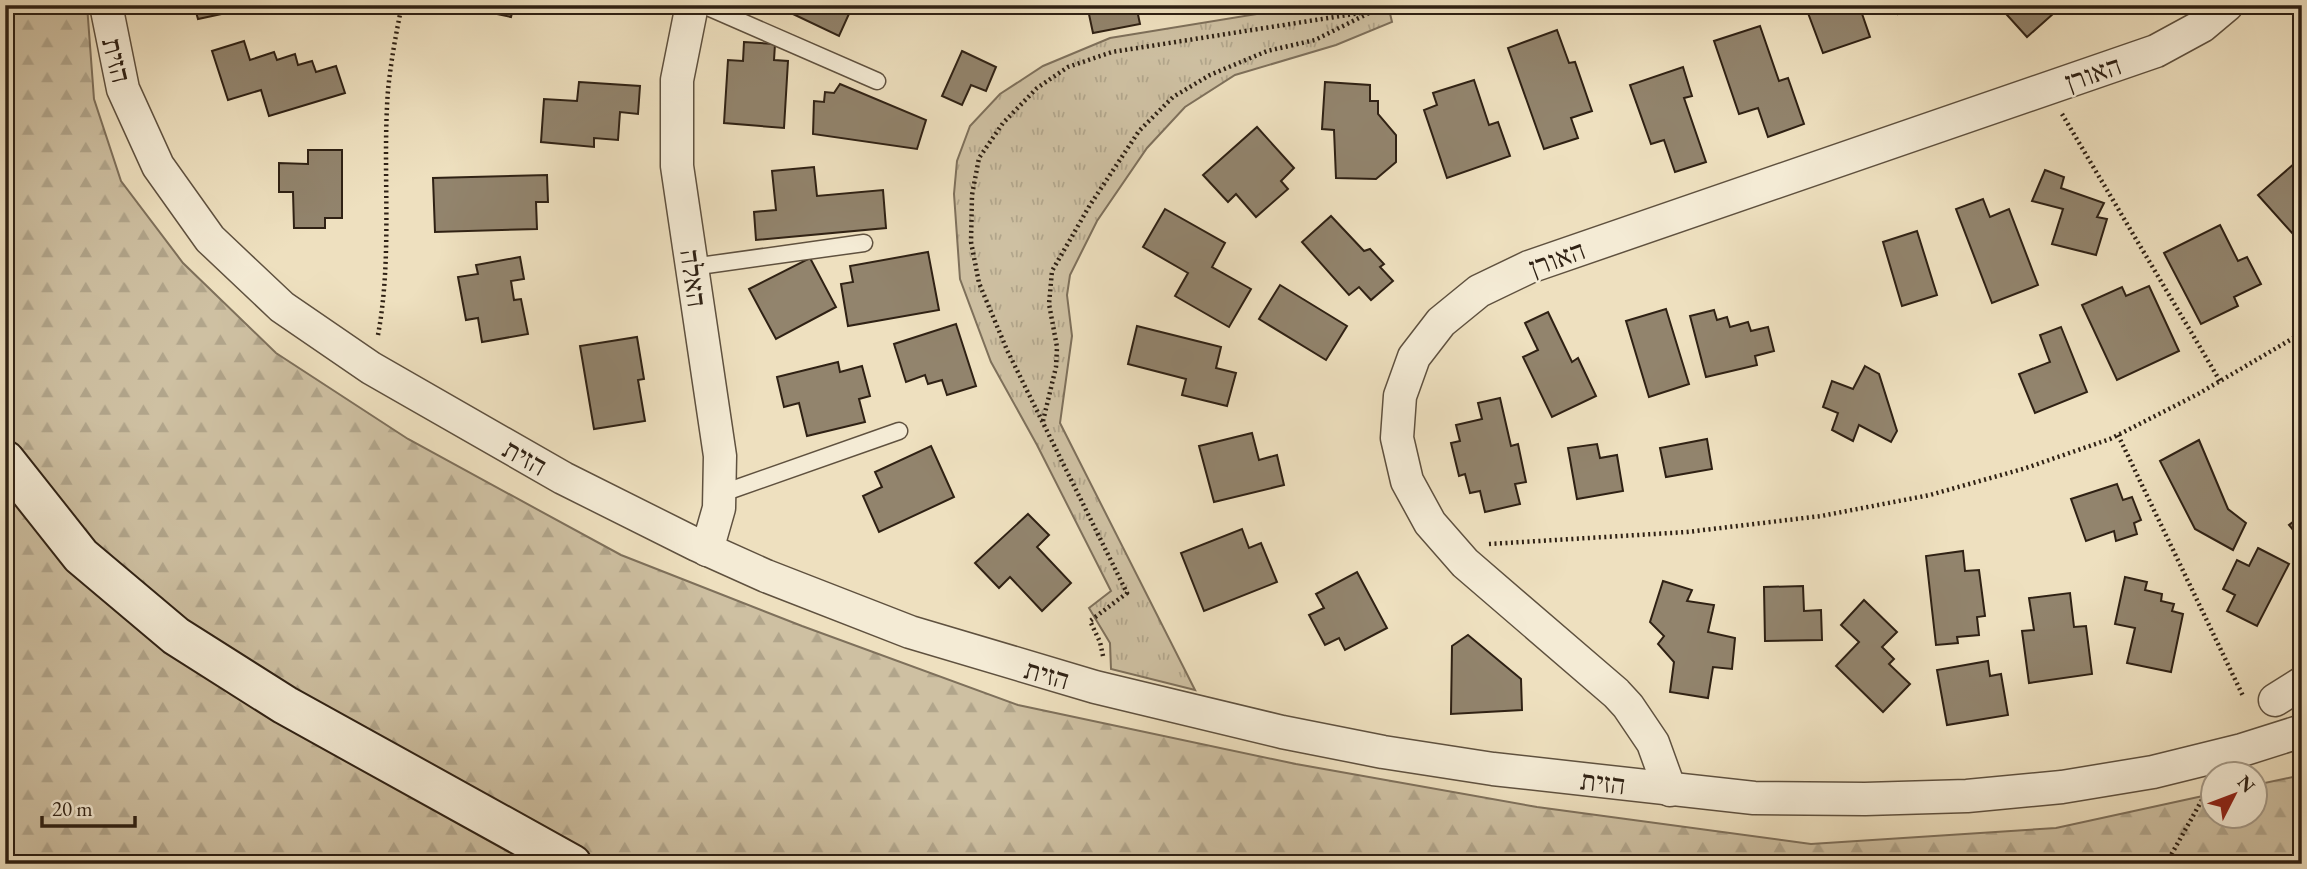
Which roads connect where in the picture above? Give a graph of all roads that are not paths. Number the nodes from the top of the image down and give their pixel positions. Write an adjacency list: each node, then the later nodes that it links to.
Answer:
1 (106, 5): 11 (street, הזית)
2 (692, 5): 7 (street, האלה)
3 (703, 5): 5 (lane)
4 (2227, 5): 15 (street, האורן)
5 (877, 81)
6 (864, 243): 7 (lane)
7 (692, 267): 10 (street, האלה)
8 (899, 431): 10 (lane)
9 (5, 460): 16 (main road)
10 (720, 494): 11 (street, האלה)
11 (707, 550): 15 (street, הזית)
12 (2302, 683): 13 (street)
13 (2275, 700)
14 (2302, 731): 15 (street, הזית)
15 (1670, 790)
16 (572, 864)

